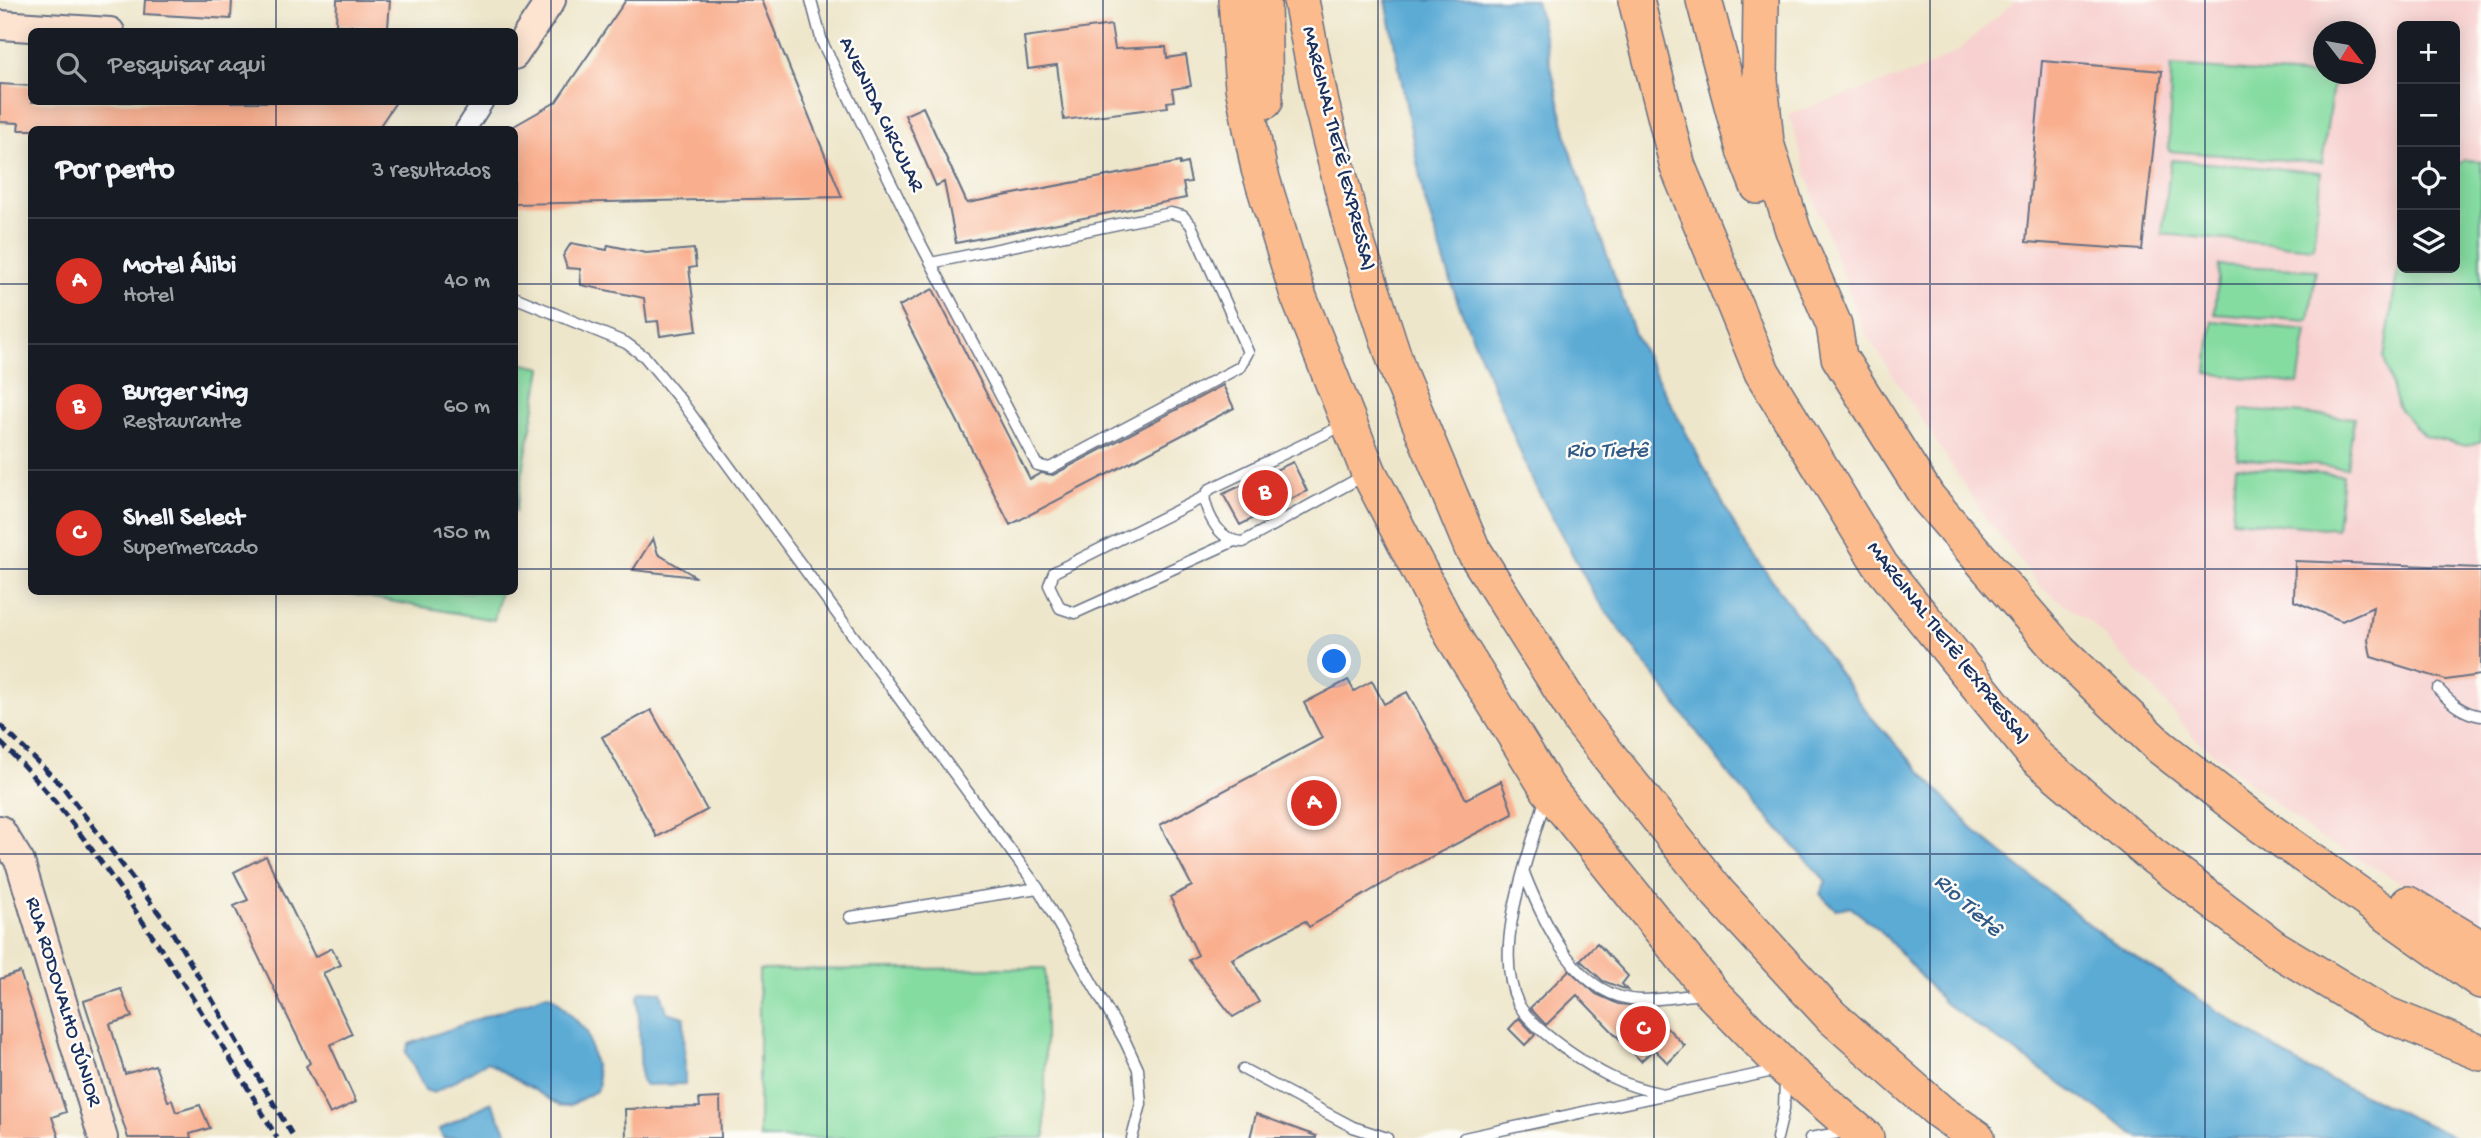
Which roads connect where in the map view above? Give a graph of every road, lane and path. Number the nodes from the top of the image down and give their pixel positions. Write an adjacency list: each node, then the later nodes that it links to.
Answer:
1 (551, 0): 11 (main road)
2 (811, 0): 15 (lane, AVENIDA CIRCULAR)
3 (1236, 0): 14 (highway)
4 (1263, 0): 14 (highway)
5 (1301, 0): 44 (highway, MARGINAL TIETÊ (EXPRESSA))
6 (1636, 0): 33 (highway, MARGINAL TIETÊ (EXPRESSA))
7 (1704, 0): 17 (highway)
8 (1761, 0): 17 (highway)
9 (0, 25): 10 (main road)
10 (47, 28)
11 (518, 49)
12 (481, 105): 13 (street)
13 (468, 126)
14 (1259, 169): 18 (highway)
15 (931, 263): 15 (lane, AVENIDA CIRCULAR)
16 (518, 300): 28 (lane)
17 (1839, 357): 26 (highway)
18 (1347, 423): 19 (highway); 20 (lane)
19 (1369, 472): 21 (lane); 24 (highway)
20 (1204, 497): 21 (lane); 21 (lane)
21 (1232, 542)
22 (2438, 689): 23 (lane)
23 (2481, 716)
24 (1548, 789): 27 (lane); 32 (highway)
25 (0, 830): 38 (main road, RUA RODOVALHO JÚNIOR)
26 (2306, 857): 30 (highway); 31 (highway)
27 (1524, 872): 32 (lane); 36 (lane)
28 (1038, 888): 29 (lane); 39 (lane)
29 (850, 917)
30 (2481, 948)
31 (2481, 981)
32 (1712, 993): 35 (highway)
33 (2481, 1054)
34 (1243, 1069): 40 (lane)
35 (1786, 1069): 36 (lane); 37 (highway); 42 (lane)
36 (1662, 1094): 41 (lane)
37 (1863, 1135): 43 (lane)
38 (103, 1138)
39 (1132, 1138)
40 (1387, 1138)
41 (1464, 1138)
42 (1777, 1138)
43 (1810, 1138)
44 (1977, 1138)

